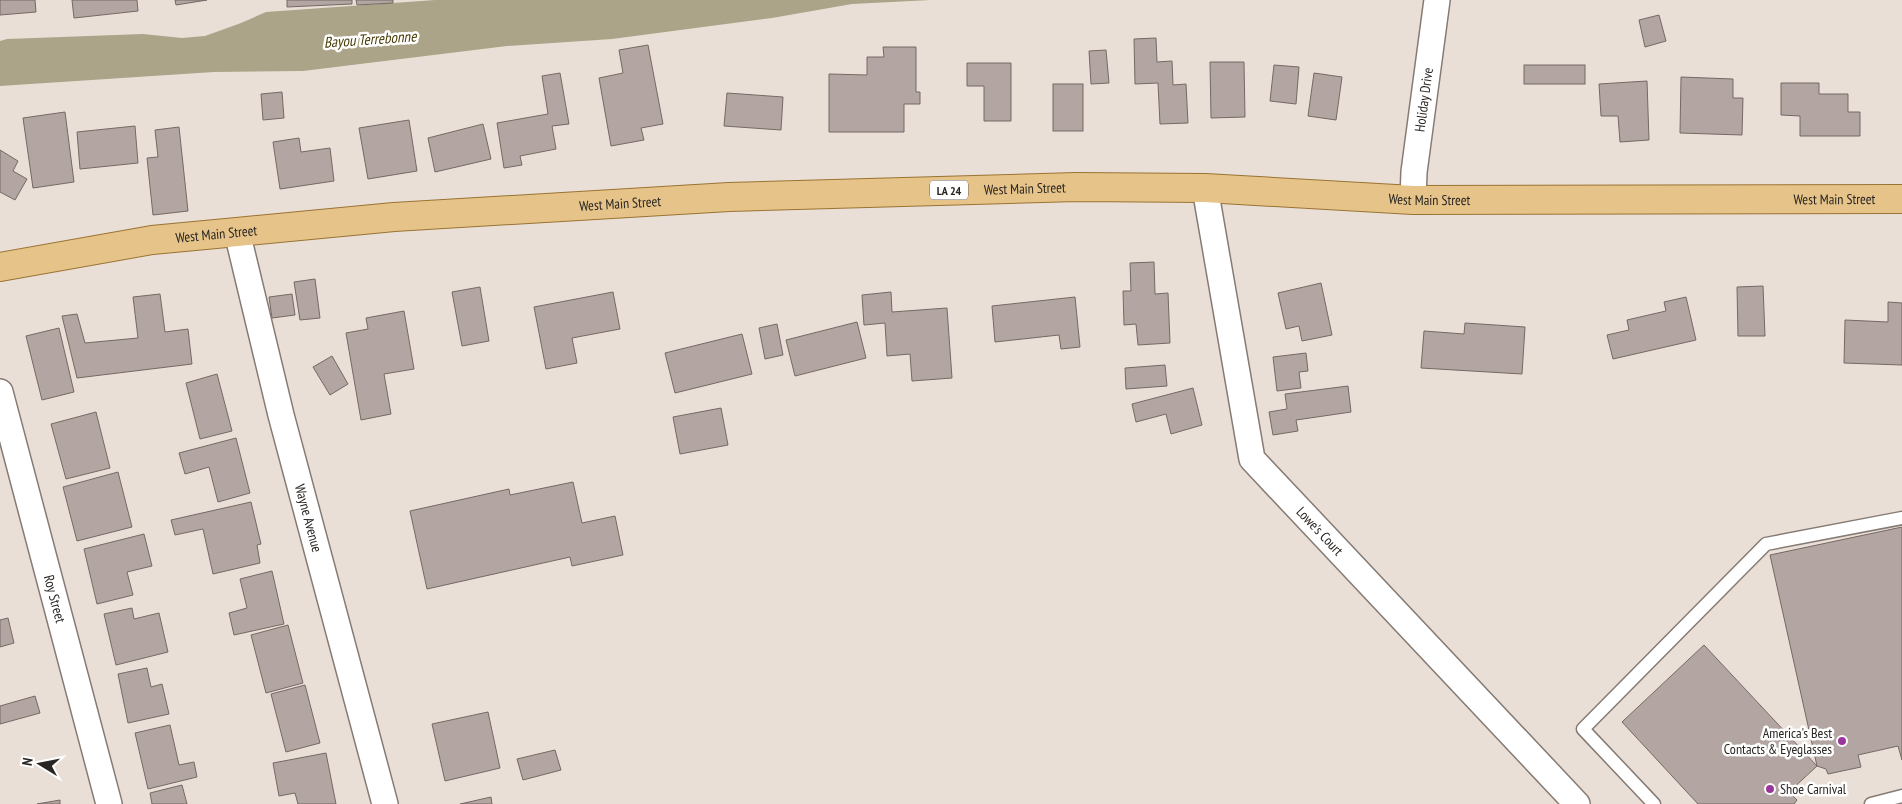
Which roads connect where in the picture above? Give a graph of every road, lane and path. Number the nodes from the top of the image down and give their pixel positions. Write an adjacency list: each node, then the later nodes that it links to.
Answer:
1 (1437, 0): 4 (street, Holiday Drive)
2 (1205, 188): 4 (main road, West Main Street / LA 24); 5 (main road, West Main Street / LA 24); 12 (street, Lowe's Court)
3 (1902, 199): 4 (main road, West Main Street / LA 24)
4 (1413, 200)
5 (237, 232): 6 (main road, West Main Street / LA 24); 11 (street, Wayne Avenue)
6 (0, 267)
7 (0, 392): 10 (street, Roy Street)
8 (1902, 518): 13 (lane)
9 (1902, 796): 14 (lane)
10 (109, 804)
11 (385, 804)
12 (1577, 804)
13 (1654, 804)
14 (1871, 804)

